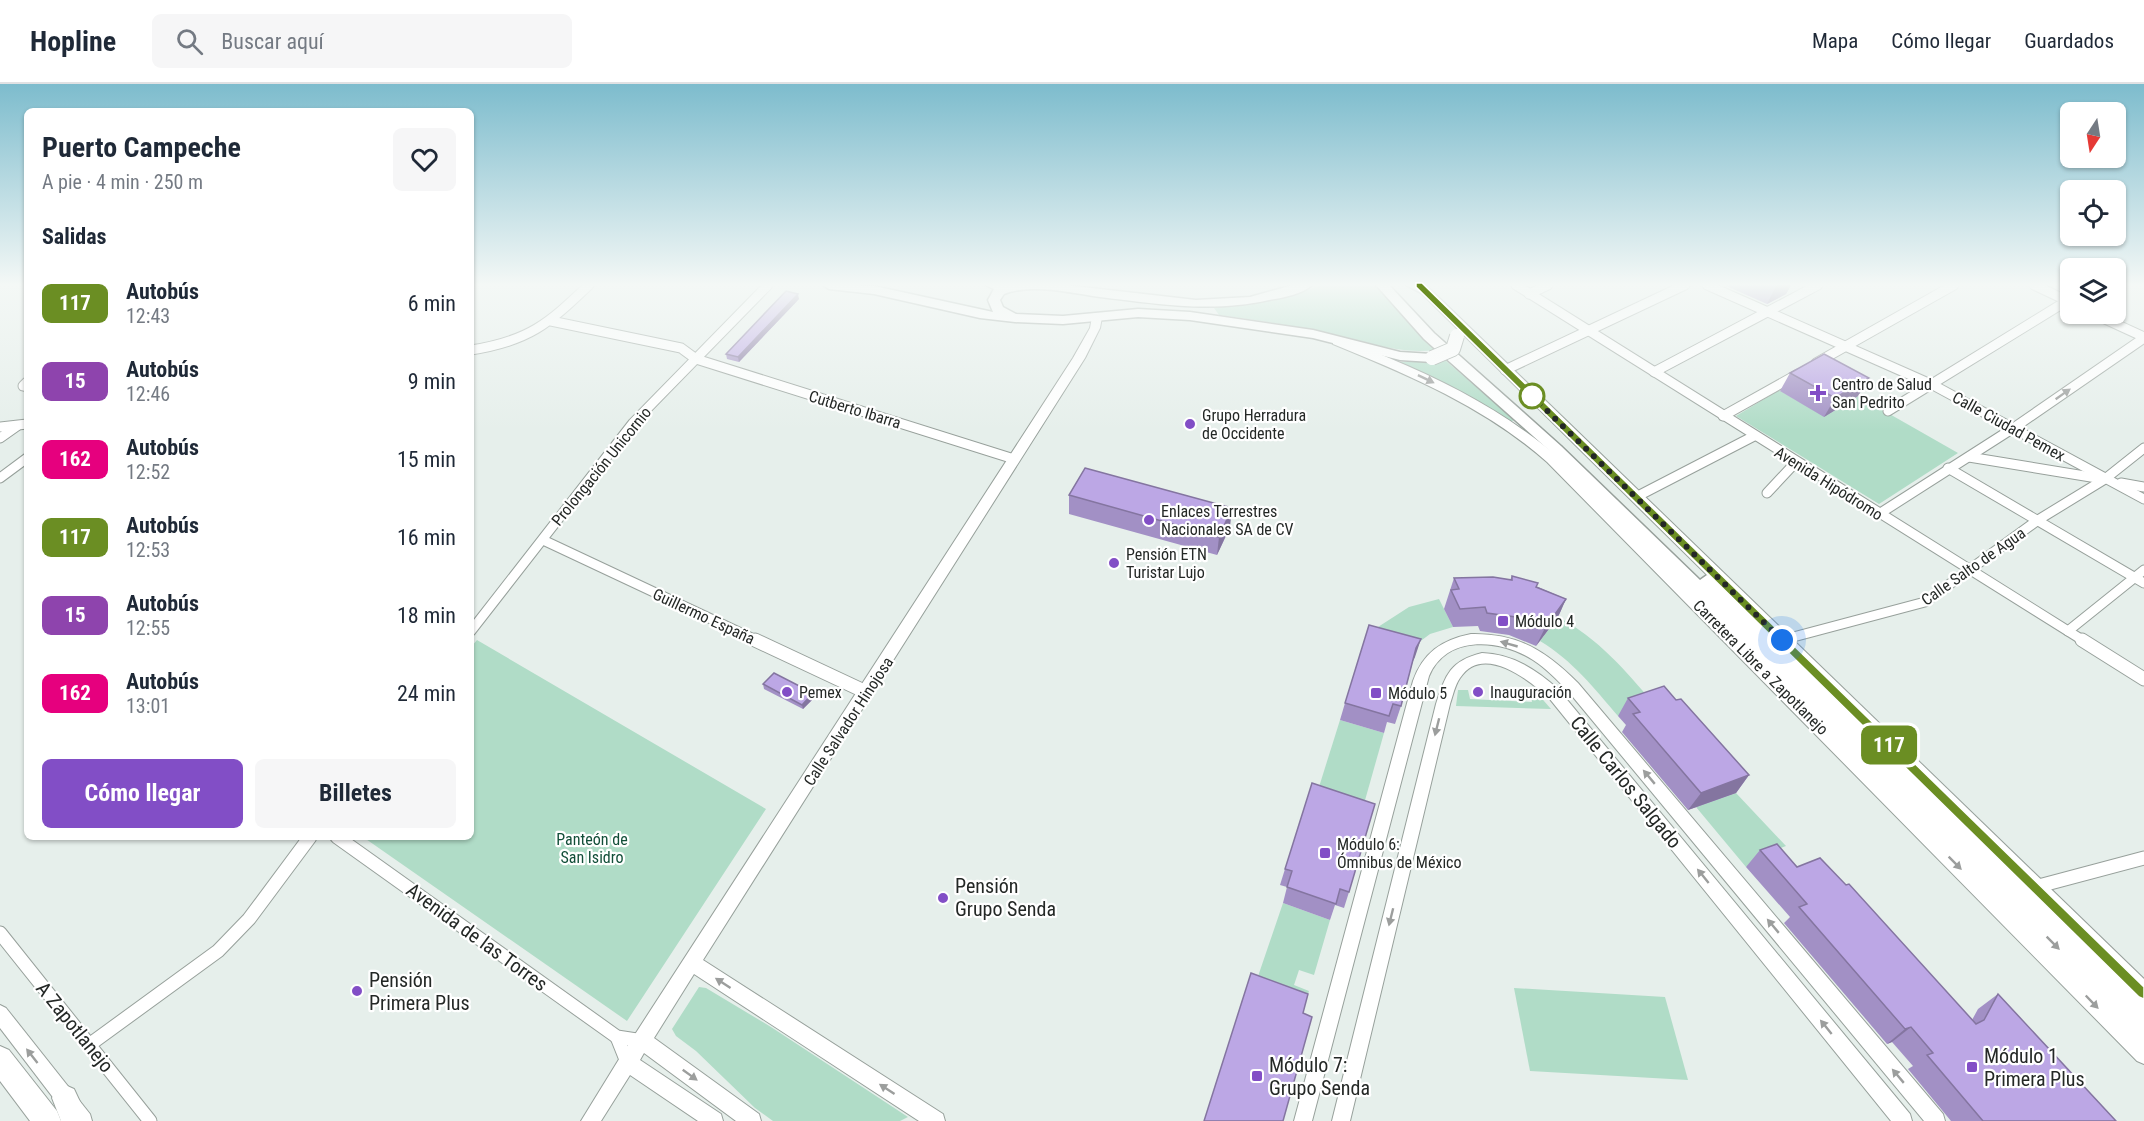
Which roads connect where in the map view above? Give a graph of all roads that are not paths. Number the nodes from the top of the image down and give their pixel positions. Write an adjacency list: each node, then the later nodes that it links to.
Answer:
1 (532, 333): 19 (street)
2 (611, 333): 20 (street, Cutberto Ibarra)
3 (721, 333): 20 (street, Prolongación Unicornio)
4 (1092, 333): 33 (street, Calle Salvador Hinojosa)
5 (1309, 333): 17 (main road)
6 (1427, 333): 49 (main road, Carretera Libre a Zapotlanejo)
7 (1443, 333): 63 (main road, Carretera Libre a Zapotlanejo)
8 (1455, 333): 17 (main road, bridge)
9 (1460, 333): 21 (main road, Carretera Libre a Zapotlanejo)
10 (1588, 333): 21 (street)
11 (1593, 333): 22 (street, Avenida Hipódromo)
12 (1727, 333): 22 (street)
13 (1817, 333): 18 (street, Calle Ciudad Pemex)
14 (1868, 333): 18 (street)
15 (2017, 333): 23 (street)
16 (2144, 337): 28 (street, one-way to 16)
17 (1334, 340): 55 (main road, Carretera Libre a Zapotlanejo, one-way to 55)
18 (1846, 346): 23 (street, Calle Ciudad Pemex); 25 (street)
19 (474, 350)
20 (696, 359): 33 (street, Cutberto Ibarra); 45 (street, Prolongación Unicornio)
21 (1505, 370): 41 (main road, Carretera Libre a Zapotlanejo)
22 (1654, 372): 25 (street, Avenida Hipódromo)
23 (1933, 385): 24 (street); 28 (street, Calle Ciudad Pemex)
24 (1888, 411)
25 (1723, 416): 29 (street, Avenida Hipódromo)
26 (23, 424): 27 (street); 30 (street)
27 (0, 427)
28 (2015, 427): 32 (street); 38 (street, Calle Ciudad Pemex)
29 (1755, 436): 35 (street, Avenida Hipódromo); 41 (street)
30 (0, 438)
31 (2144, 448): 38 (street, Calle Salto de Agua)
32 (1969, 457): 36 (street); 38 (street)
33 (1014, 459): 54 (street, Calle Salvador Hinojosa)
34 (24, 460): 37 (street)
35 (1796, 462): 40 (street); 43 (street, Avenida Hipódromo)
36 (1948, 468): 43 (street); 44 (street)
37 (0, 478)
38 (2105, 479): 39 (street); 42 (street, Calle Ciudad Pemex); 44 (street, Calle Salto de Agua)
39 (2144, 487)
40 (1767, 493)
41 (1636, 497): 52 (main road, Carretera Libre a Zapotlanejo)
42 (2144, 499)
43 (1879, 514): 46 (street, Avenida Hipódromo)
44 (2038, 520): 46 (street, Calle Salto de Agua); 48 (street)
45 (543, 540): 50 (street, Prolongación Unicornio); 54 (street, Guillermo España)
46 (1970, 570): 51 (street, Avenida Hipódromo); 52 (street, Calle Salto de Agua)
47 (2144, 570): 48 (street)
48 (2139, 580): 51 (street)
49 (1713, 603): 55 (main road); 65 (main road, Carretera Libre a Zapotlanejo, one-way to 65)
50 (474, 627)
51 (2068, 631): 53 (street, Avenida Hipódromo)
52 (1782, 640): 59 (main road, Carretera Libre a Zapotlanejo)
53 (2144, 679)
54 (866, 692): 61 (street, Calle Salvador Hinojosa)
55 (1821, 727): 69 (main road, Carretera Libre a Zapotlanejo, one-way to 69)
56 (308, 840): 68 (street)
57 (341, 840): 66 (street, Avenida de las Torres)
58 (2144, 858): 59 (street)
59 (2035, 886): 62 (main road, Carretera Libre a Zapotlanejo)
60 (0, 933): 68 (street, A Zapotlanejo)
61 (693, 963): 67 (street, Calle Salvador Hinojosa); 79 (street, one-way to 61)
62 (2144, 992)
63 (2144, 1012)
64 (0, 1014): 72 (street, one-way to 64)
65 (2144, 1034)
66 (617, 1037): 67 (street, Avenida de las Torres); 71 (street)
67 (643, 1041): 71 (street, Calle Salvador Hinojosa); 78 (street, Avenida de las Torres, one-way to 78)
68 (89, 1045): 75 (street, A Zapotlanejo)
69 (2144, 1054)
70 (0, 1059): 73 (highway)
71 (627, 1062): 76 (street, Calle Salvador Hinojosa); 77 (street)
72 (70, 1109): 74 (street)
73 (47, 1121)
74 (83, 1121)
75 (150, 1121)
76 (590, 1121)
77 (714, 1121)
78 (752, 1121)
79 (936, 1121)
80 (1303, 1121): 83 (street, one-way to 80)
81 (1341, 1121): 82 (street, Calle Carlos Salgado, one-way to 81)
82 (1903, 1121)
83 (1936, 1121)

